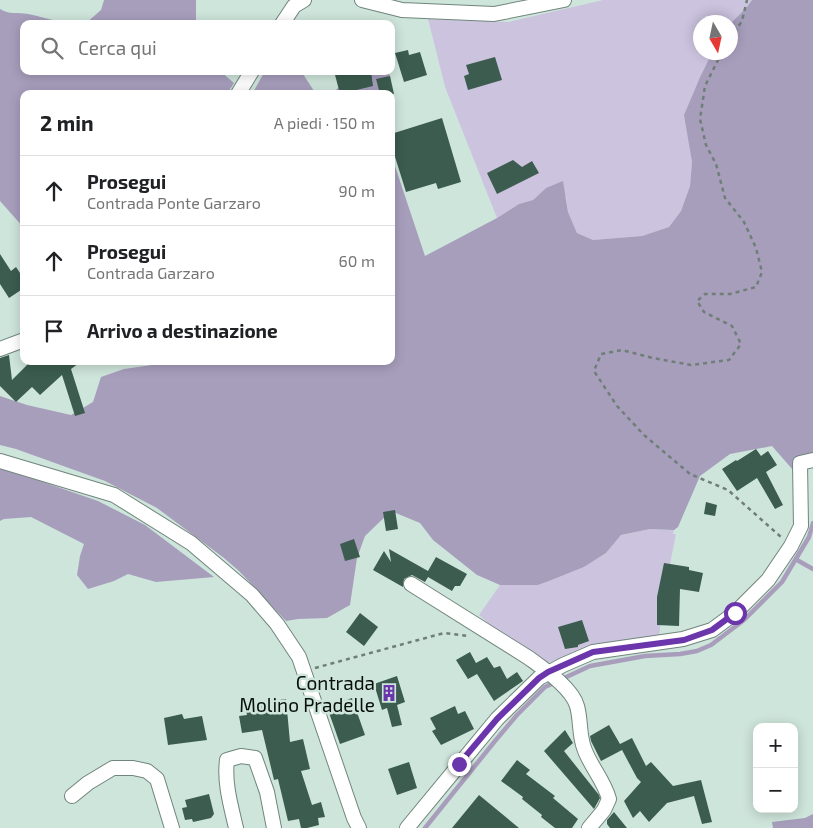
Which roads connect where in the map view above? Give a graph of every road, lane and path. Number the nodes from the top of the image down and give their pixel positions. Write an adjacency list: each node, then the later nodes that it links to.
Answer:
1 (304, 0): 5 (street)
2 (362, 0): 3 (street)
3 (564, 0)
4 (747, 0): 6 (path)
5 (285, 20)
6 (738, 27)
7 (718, 60): 14 (path)
8 (250, 75): 9 (street)
9 (240, 90)
10 (20, 342): 11 (street)
11 (0, 349)
12 (813, 460): 14 (street)
13 (0, 461): 17 (street)
14 (791, 546): 18 (street)
15 (411, 584): 16 (street)
16 (491, 634): 17 (path); 18 (street)
17 (304, 671): 23 (street)
18 (548, 672): 24 (street); 25 (street)
19 (72, 796): 20 (street)
20 (171, 826)
21 (236, 828): 22 (street)
22 (274, 828)
23 (359, 828)
24 (407, 828)
25 (589, 828)

